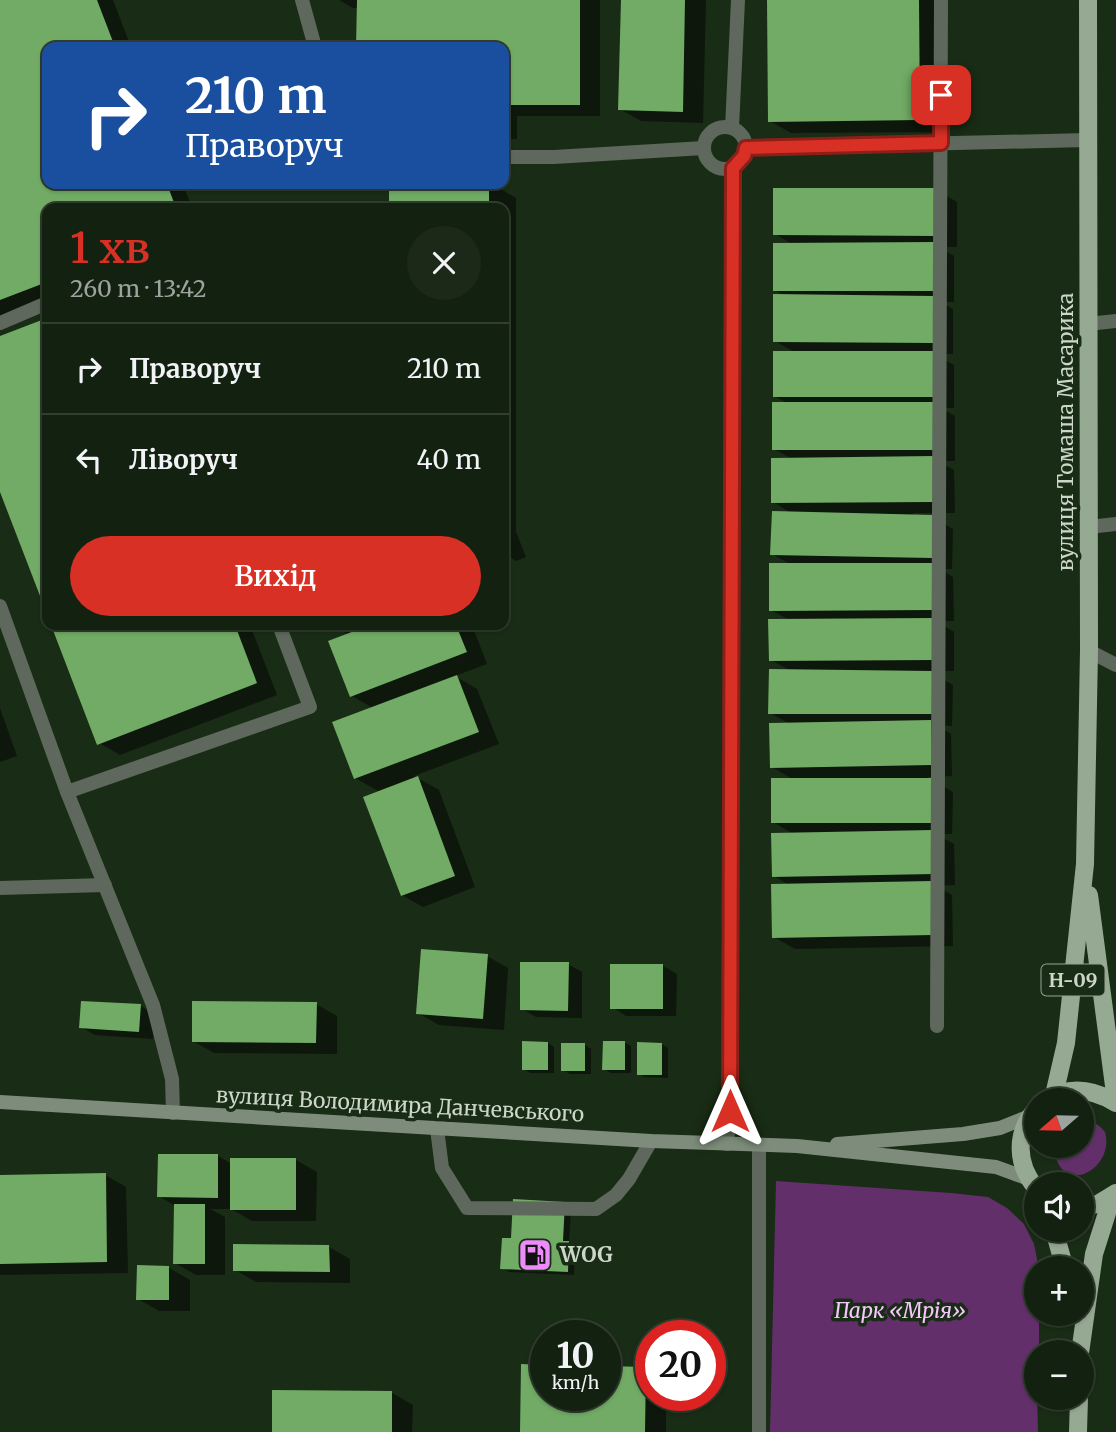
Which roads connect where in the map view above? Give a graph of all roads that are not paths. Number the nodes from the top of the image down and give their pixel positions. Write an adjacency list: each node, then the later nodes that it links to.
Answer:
1 (302, 0): 5 (street)
2 (738, 0): 6 (street)
3 (941, 0): 8 (street)
4 (1088, 0): 7 (main road, вулиця Томаша Масарика / Н-09)
5 (314, 42)
6 (732, 128): 9 (street); 10 (street)
7 (1087, 139): 8 (street); 16 (main road, вулиця Томаша Масарика / Н-09)
8 (941, 143): 10 (street); 27 (street)
9 (704, 148): 11 (street); 12 (street)
10 (746, 148): 12 (street)
11 (509, 157)
12 (733, 168): 38 (street)
13 (42, 305): 15 (street)
14 (1116, 321): 16 (street)
15 (0, 323)
16 (1088, 324): 18 (main road, вулиця Томаша Масарика / Н-09)
17 (1116, 524): 18 (street)
18 (1089, 527): 21 (main road, вулиця Томаша Масарика / Н-09)
19 (0, 606): 23 (street)
20 (281, 630): 23 (street)
21 (1089, 651): 22 (street); 24 (main road, вулиця Томаша Масарика / Н-09)
22 (1116, 665)
23 (67, 792): 25 (street)
24 (1085, 864): 28 (main road, вулиця Томаша Масарика / Н-09); 29 (main road, вулиця Томаша Масарика / Н-09)
25 (106, 885): 26 (street); 33 (street)
26 (0, 888)
27 (937, 1026)
28 (1112, 1040): 32 (main road, вулиця Томаша Масарика / Н-09)
29 (1052, 1088)
30 (1094, 1093): 32 (main road)
31 (0, 1102): 33 (street, вулиця Володимира Данчевського)
32 (1116, 1102)
33 (173, 1113): 36 (street, вулиця Володимира Данчевського)
34 (1024, 1116): 40 (street, вулиця Володимира Данчевського)
35 (1024, 1128): 41 (main road)
36 (437, 1129): 37 (street, вулиця Володимира Данчевського); 37 (street)
37 (651, 1141): 38 (street, вулиця Володимира Данчевського)
38 (727, 1144): 39 (street, вулиця Володимира Данчевського)
39 (759, 1146): 40 (street, вулиця Володимира Данчевського); 47 (street)
40 (797, 1146): 42 (street, вулиця Володимира Данчевського)
41 (1027, 1172)
42 (1024, 1181)
43 (1114, 1195): 44 (main road); 45 (main road)
44 (1094, 1205)
45 (1081, 1340)
46 (1079, 1410): 48 (main road)
47 (759, 1432)
48 (1078, 1432)

